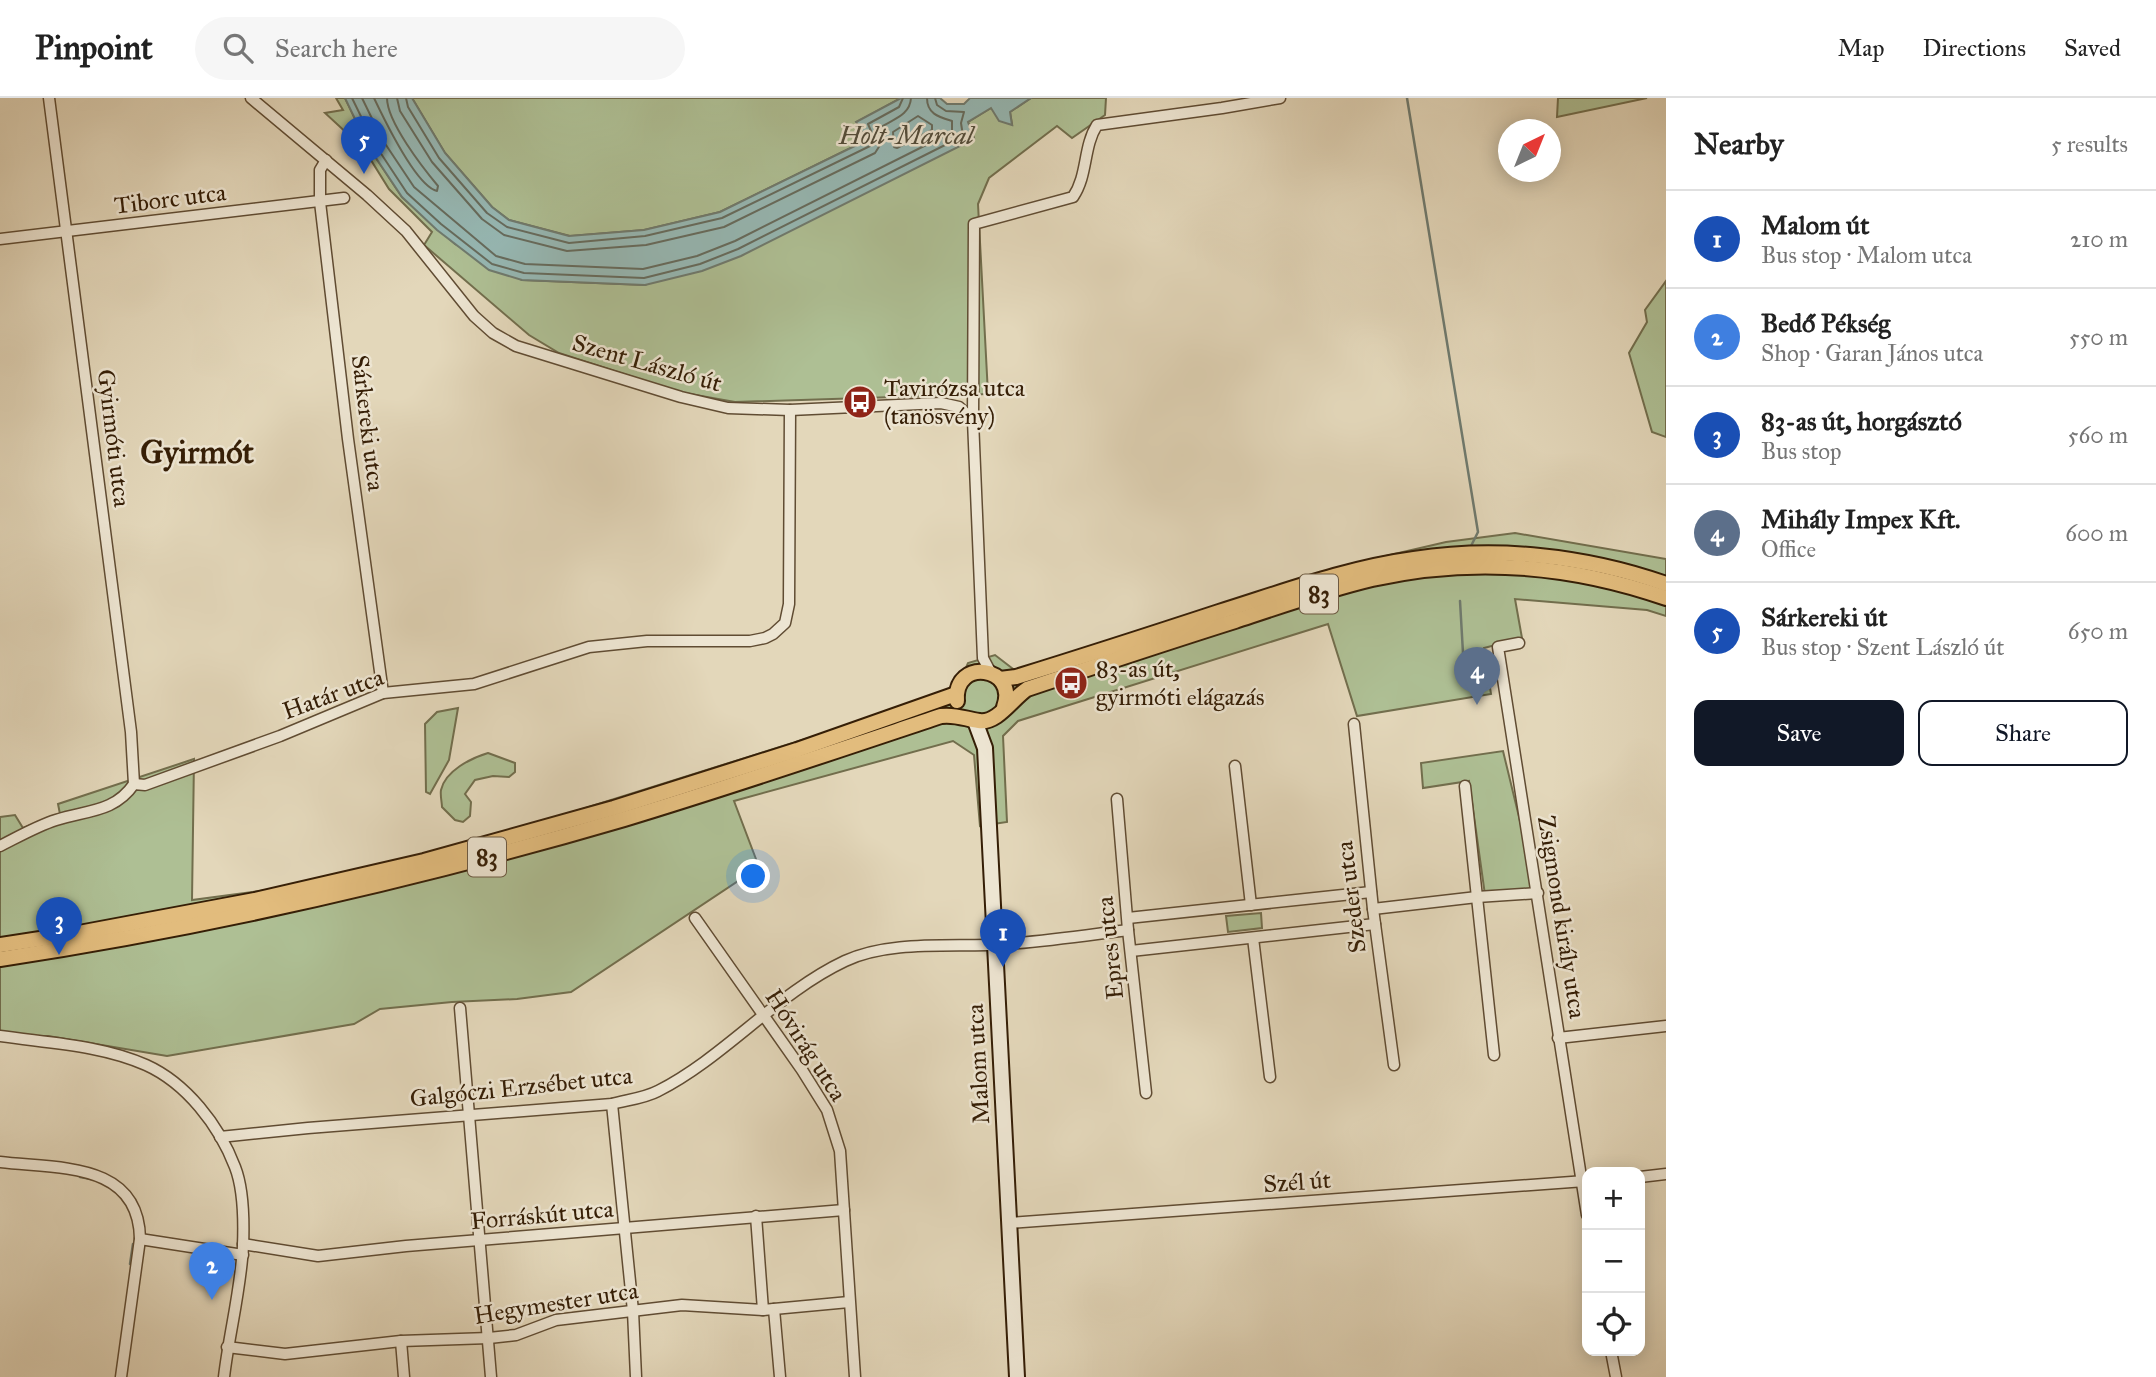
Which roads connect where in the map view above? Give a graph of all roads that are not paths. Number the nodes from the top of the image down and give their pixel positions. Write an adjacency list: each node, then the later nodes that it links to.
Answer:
1 (49, 98): 7 (street, Gyirmóti utca)
2 (251, 98): 4 (street, Szent László út)
3 (1280, 98): 10 (street)
4 (326, 160): 6 (street, Sárkereki utca); 9 (street, Szent László út)
5 (344, 198): 6 (street, Tiborc utca)
6 (320, 202): 7 (street, Tiborc utca); 17 (street, Sárkereki utca)
7 (66, 233): 8 (street, Tiborc utca); 25 (street, Gyirmóti utca)
8 (0, 239)
9 (790, 410): 10 (street, Szent László út); 17 (street, Határ utca)
10 (973, 420): 14 (street)
11 (1666, 584): 16 (main road, 83)
12 (1666, 597): 19 (main road, 83)
13 (1519, 643): 30 (street, Zsigmond király utca)
14 (983, 658): 15 (street); 16 (street)
15 (970, 674): 16 (main road, 83); 18 (main road)
16 (996, 676): 19 (main road)
17 (383, 692): 25 (street, Határ utca)
18 (957, 694): 20 (main road); 40 (main road, 83)
19 (1004, 709): 21 (main road, 83)
20 (971, 719): 21 (main road, 83); 23 (main road); 42 (main road, 83)
21 (991, 720): 23 (main road)
22 (1354, 724): 29 (street, Szeder utca)
23 (985, 748): 39 (main road, Malom utca)
24 (1235, 766): 32 (street)
25 (134, 784): 28 (street, Határ utca)
26 (1465, 786): 31 (street)
27 (1117, 799): 35 (street, Epres utca)
28 (0, 846)
29 (1371, 892): 32 (street); 33 (street, Szeder utca)
30 (1538, 893): 31 (street); 47 (street, Zsigmond király utca)
31 (1477, 897): 33 (street); 48 (street)
32 (1251, 905): 35 (street)
33 (1373, 909): 36 (street, Szeder utca)
34 (695, 918): 44 (street, Hóvirág utca)
35 (1128, 918): 37 (street, Epres utca)
36 (1375, 924): 38 (street); 49 (street, Szeder utca)
37 (1128, 930): 39 (street, Galgóczi Erzsébet utca); 41 (street, Epres utca)
38 (1254, 938): 41 (street); 50 (street)
39 (994, 943): 44 (street, Galgóczi Erzsébet utca); 62 (main road, Malom utca)
40 (0, 945)
41 (1131, 951): 51 (street, Epres utca)
42 (0, 959)
43 (460, 1008): 53 (street)
44 (763, 1017): 52 (street, Galgóczi Erzsébet utca); 60 (street, Hóvirág utca)
45 (1666, 1026): 47 (street)
46 (0, 1036): 54 (street)
47 (1558, 1038): 56 (street, Zsigmond király utca)
48 (1494, 1055)
49 (1394, 1065)
50 (1270, 1077)
51 (1146, 1093)
52 (612, 1104): 53 (street, Galgóczi Erzsébet utca); 63 (street)
53 (470, 1114): 54 (street, Galgóczi Erzsébet utca); 65 (street)
54 (220, 1138): 66 (street)
55 (0, 1162): 64 (street)
56 (1582, 1171)
57 (1666, 1174): 58 (street)
58 (1645, 1176)
59 (1582, 1182): 62 (street, Szél út)
60 (845, 1210): 61 (street, Forráskút utca); 67 (street, Hóvirág utca)
61 (756, 1216): 63 (street, Forráskút utca); 69 (street)
62 (1009, 1223): 82 (main road, Malom utca)
63 (624, 1229): 65 (street, Forráskút utca); 70 (street)
64 (140, 1239): 66 (street, Forráskút utca); 75 (street)
65 (478, 1242): 66 (street, Forráskút utca); 71 (street)
66 (243, 1249): 73 (street)
67 (849, 1302): 68 (street, Hegymester utca); 81 (street, Hóvirág utca)
68 (774, 1309): 69 (street, Hegymester utca); 80 (street)
69 (763, 1310): 70 (street, Hegymester utca)
70 (633, 1311): 71 (street, Hegymester utca); 79 (street)
71 (489, 1338): 72 (street, Hegymester utca); 78 (street)
72 (401, 1341): 73 (street, Hegymester utca); 77 (street)
73 (228, 1347): 76 (street)
74 (1612, 1356): 83 (street)
75 (121, 1377)
76 (224, 1377)
77 (404, 1377)
78 (491, 1377)
79 (636, 1377)
80 (780, 1377)
81 (855, 1377)
82 (1017, 1377)
83 (1616, 1377)

